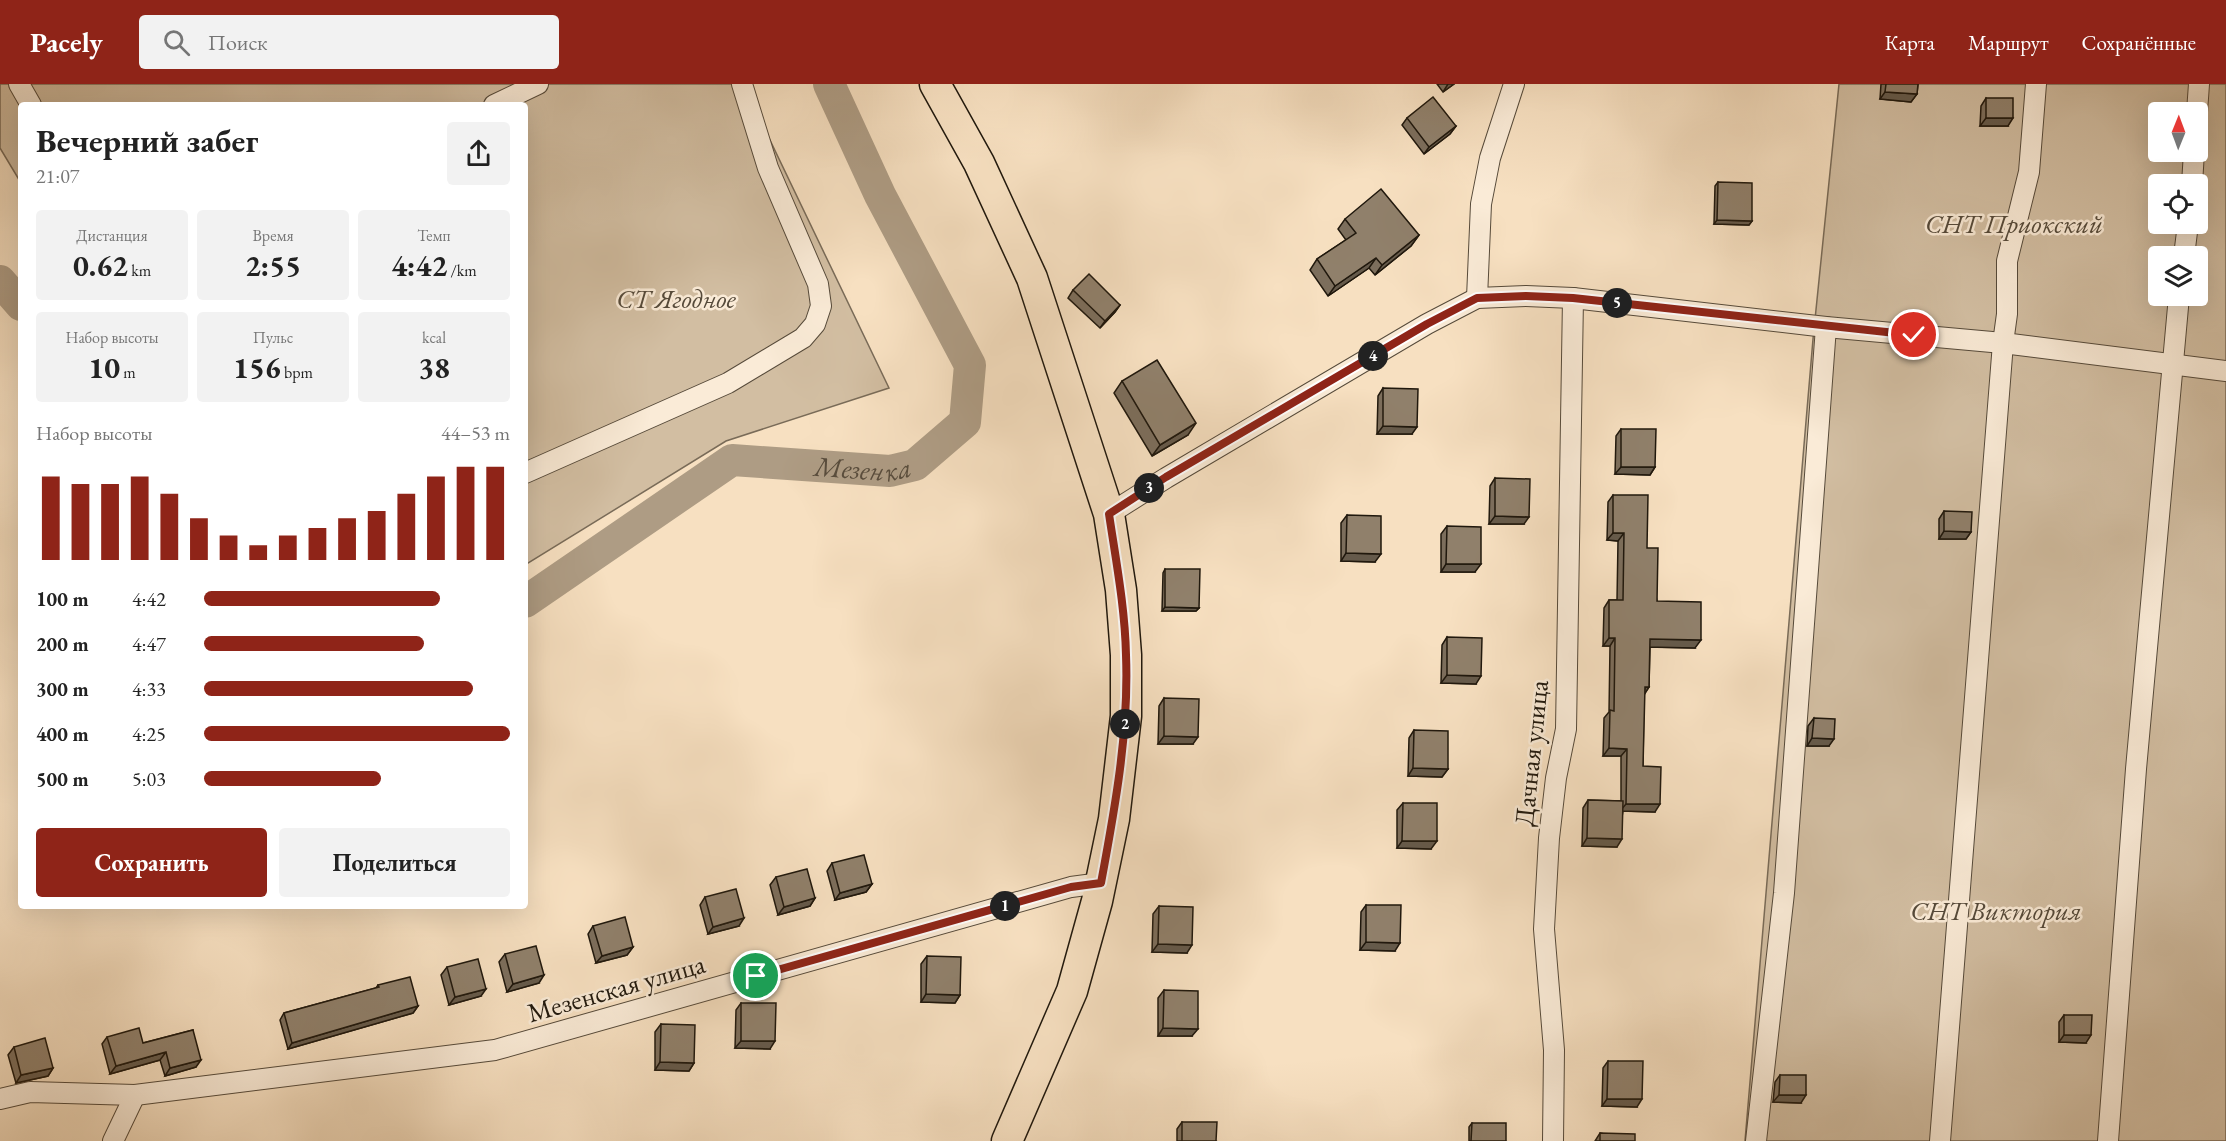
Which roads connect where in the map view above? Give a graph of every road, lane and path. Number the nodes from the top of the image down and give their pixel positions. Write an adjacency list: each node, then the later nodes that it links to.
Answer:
1 (18, 84): 8 (street)
2 (538, 84): 9 (street)
3 (742, 84): 18 (street)
4 (935, 84): 19 (main road)
5 (1514, 84): 11 (street)
6 (2036, 84): 15 (street)
7 (2199, 84): 10 (street)
8 (29, 102)
9 (500, 102)
10 (2198, 102)
11 (1477, 298): 12 (street); 19 (street)
12 (1573, 298): 14 (street); 25 (street, Дачная улица)
13 (2178, 306): 16 (street)
14 (1826, 327): 15 (street); 26 (street)
15 (2003, 344): 16 (street); 27 (street)
16 (2173, 364): 17 (street); 28 (street)
17 (2226, 371)
18 (528, 471)
19 (1109, 514): 20 (main road)
20 (1101, 883): 21 (street, Мезенская улица); 24 (main road)
21 (135, 1095): 22 (street, Мезенская улица); 23 (street)
22 (0, 1099)
23 (113, 1141)
24 (1007, 1141)
25 (1553, 1141)
26 (1756, 1141)
27 (1940, 1141)
28 (2108, 1141)

